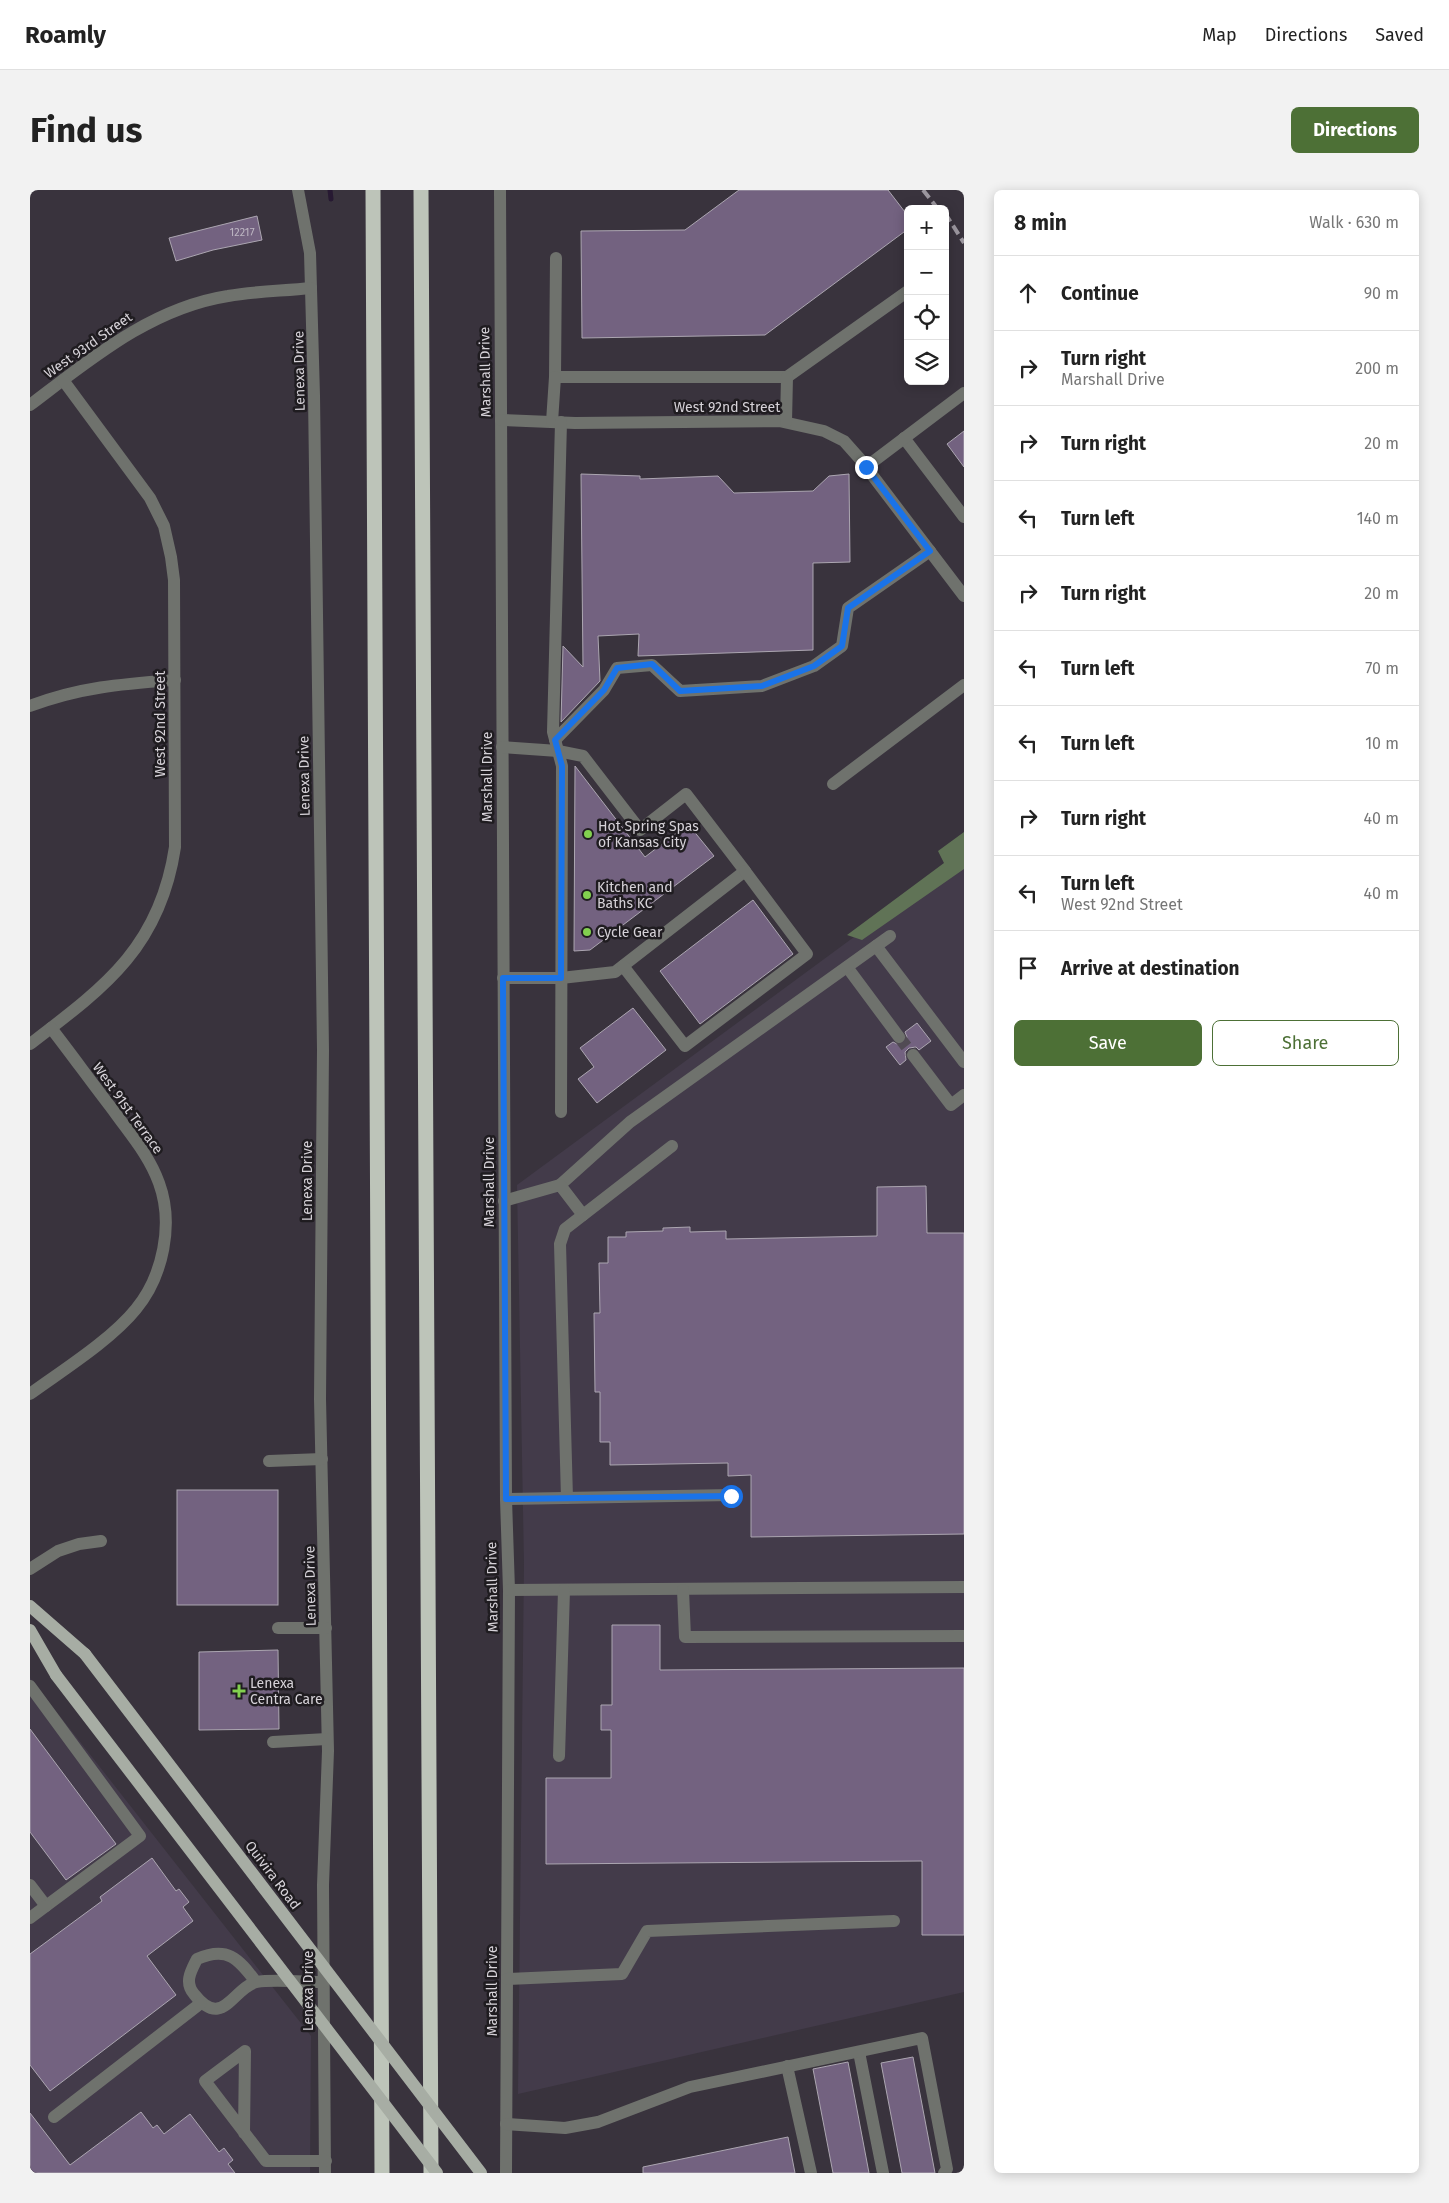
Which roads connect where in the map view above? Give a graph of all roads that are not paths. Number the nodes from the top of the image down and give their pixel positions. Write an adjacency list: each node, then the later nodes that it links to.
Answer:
1 (298, 190): 6 (street, Lenexa Drive)
2 (373, 190): 80 (highway)
3 (421, 190): 81 (highway)
4 (500, 190): 13 (street, Marshall Drive)
5 (556, 258): 8 (street)
6 (312, 288): 10 (street, West 93rd Street); 46 (street, Lenexa Drive)
7 (904, 294): 9 (street)
8 (555, 377): 9 (street); 14 (street)
9 (787, 378): 15 (street)
10 (62, 380): 12 (street, West 93rd Street); 21 (street, West 92nd Street)
11 (964, 393): 16 (street)
12 (30, 405)
13 (501, 420): 14 (street, West 92nd Street); 25 (street, Marshall Drive)
14 (557, 422): 15 (street, West 92nd Street); 24 (street)
15 (786, 422): 17 (street, West 92nd Street)
16 (904, 438): 17 (street); 18 (street)
17 (866, 467): 19 (street, West 92nd Street)
18 (964, 517)
19 (930, 551): 20 (street, West 92nd Street); 24 (street)
20 (964, 596)
21 (175, 680): 23 (street); 34 (street, West 92nd Street)
22 (964, 685): 26 (street)
23 (30, 706)
24 (556, 746): 25 (street); 27 (street); 33 (street)
25 (502, 747): 32 (street, Marshall Drive)
26 (833, 784)
27 (745, 871): 30 (street); 30 (street)
28 (890, 936): 29 (street)
29 (876, 946): 31 (street); 38 (street)
30 (623, 966): 33 (street)
31 (847, 967): 35 (street); 42 (street)
32 (503, 978): 33 (street); 43 (street, Marshall Drive)
33 (561, 978): 40 (street)
34 (52, 1028): 36 (street, West 92nd Street); 45 (street, West 91st Terrace)
35 (900, 1036)
36 (30, 1044)
37 (913, 1055): 39 (street)
38 (964, 1062)
39 (964, 1095)
40 (561, 1112)
41 (672, 1146): 44 (street)
42 (560, 1185): 43 (street); 44 (street)
43 (504, 1201): 50 (street, Marshall Drive)
44 (583, 1215): 49 (street)
45 (30, 1394)
46 (322, 1460): 47 (street); 59 (street, Lenexa Drive)
47 (269, 1461)
48 (731, 1496): 49 (street)
49 (568, 1498): 50 (street)
50 (506, 1499): 54 (street, Marshall Drive)
51 (100, 1541): 52 (street)
52 (30, 1569)
53 (964, 1587): 56 (street)
54 (509, 1590): 55 (street); 70 (street, Marshall Drive)
55 (564, 1590): 56 (street); 65 (street)
56 (683, 1590): 61 (street)
57 (30, 1606): 83 (main road, Quivira Road, bridge)
58 (278, 1628): 59 (street)
59 (326, 1628): 63 (street, Lenexa Drive)
60 (30, 1630): 82 (main road, bridge)
61 (964, 1636)
62 (30, 1686): 67 (street)
63 (327, 1739): 64 (street); 72 (street, Lenexa Drive)
64 (273, 1742)
65 (559, 1756)
66 (30, 1885): 67 (street)
67 (46, 1906): 68 (street)
68 (30, 1918)
69 (894, 1921): 70 (street)
70 (507, 1980): 77 (street, Marshall Drive)
71 (256, 1982): 72 (street); 73 (street); 73 (street)
72 (323, 1982): 79 (street, Lenexa Drive)
73 (201, 2003): 76 (street)
74 (859, 2052): 75 (street); 86 (street); 87 (street)
75 (788, 2066): 77 (street); 85 (street)
76 (54, 2117)
77 (506, 2124): 84 (street, Marshall Drive)
78 (244, 2133): 78 (street); 79 (street)
79 (326, 2167)
80 (382, 2173)
81 (431, 2173)
82 (437, 2173)
83 (481, 2173)
84 (506, 2173)
85 (811, 2173)
86 (884, 2173)
87 (944, 2173)

